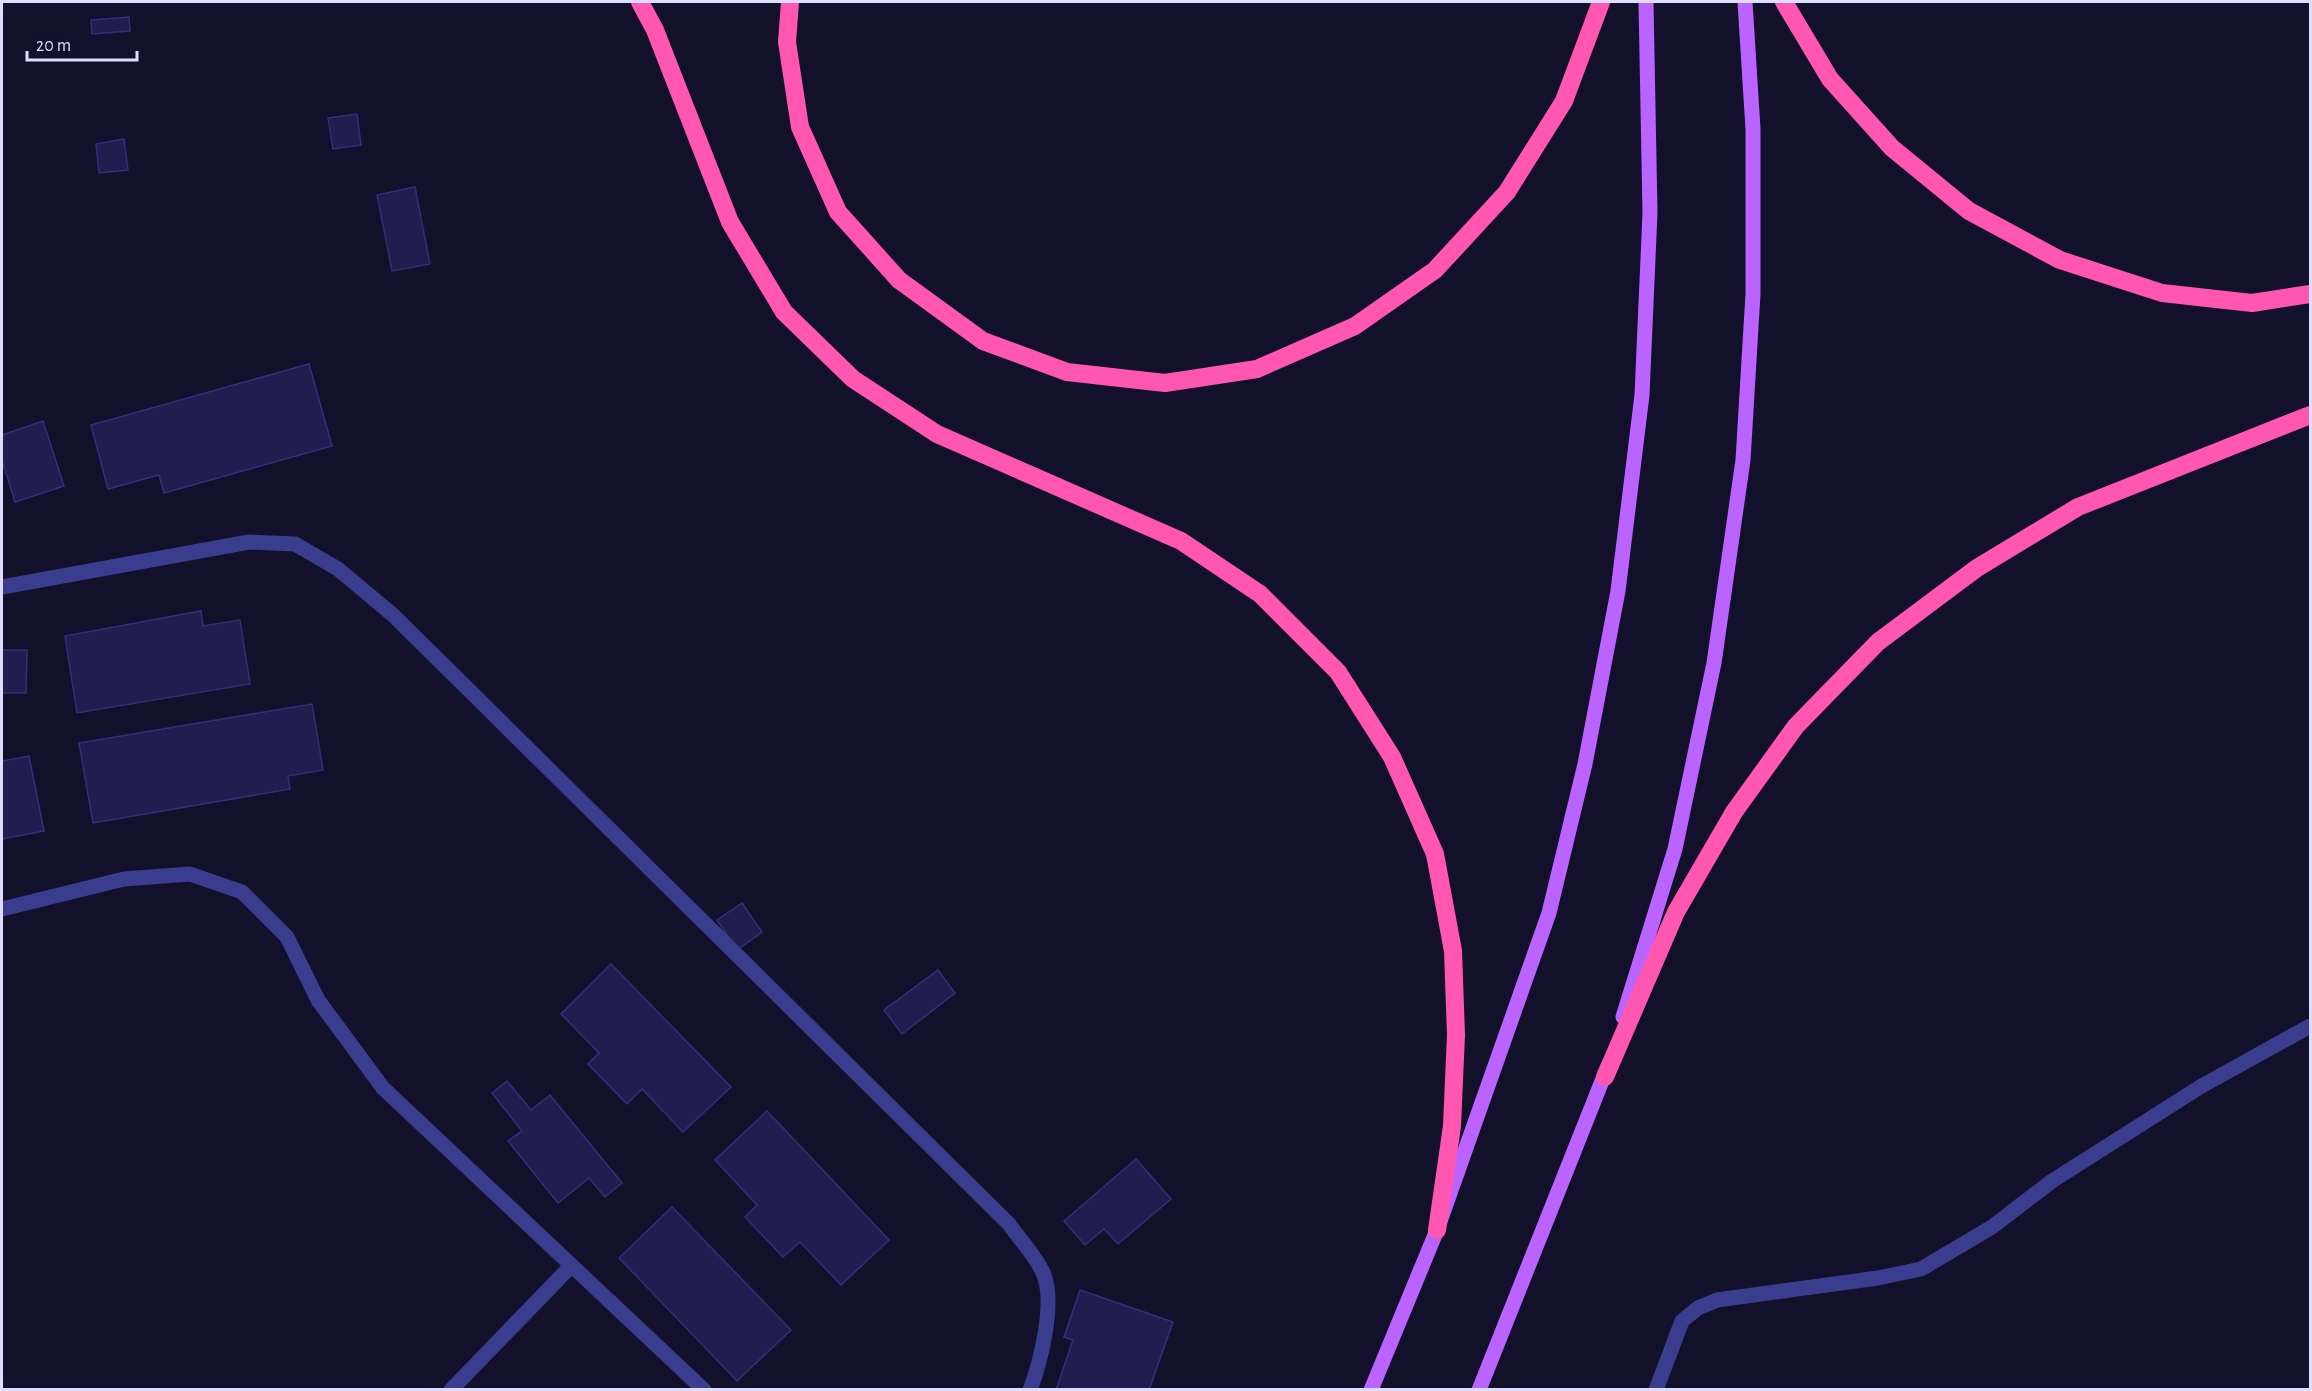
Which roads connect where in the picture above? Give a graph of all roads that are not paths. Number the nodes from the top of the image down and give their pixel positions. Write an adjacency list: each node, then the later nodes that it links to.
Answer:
1 (640, 2): 13 (highway)
2 (790, 2): 3 (highway)
3 (1601, 2)
4 (1646, 2): 13 (main road)
5 (1745, 2): 12 (main road)
6 (1784, 2): 7 (highway)
7 (2310, 294)
8 (2310, 416): 12 (highway)
9 (2, 586): 17 (street)
10 (2, 909): 14 (street)
11 (2310, 1026): 20 (street)
12 (1605, 1077): 19 (main road)
13 (1437, 1230): 18 (main road)
14 (571, 1266): 15 (street); 16 (street)
15 (451, 1389)
16 (704, 1389)
17 (1030, 1389)
18 (1371, 1389)
19 (1479, 1389)
20 (1656, 1389)

